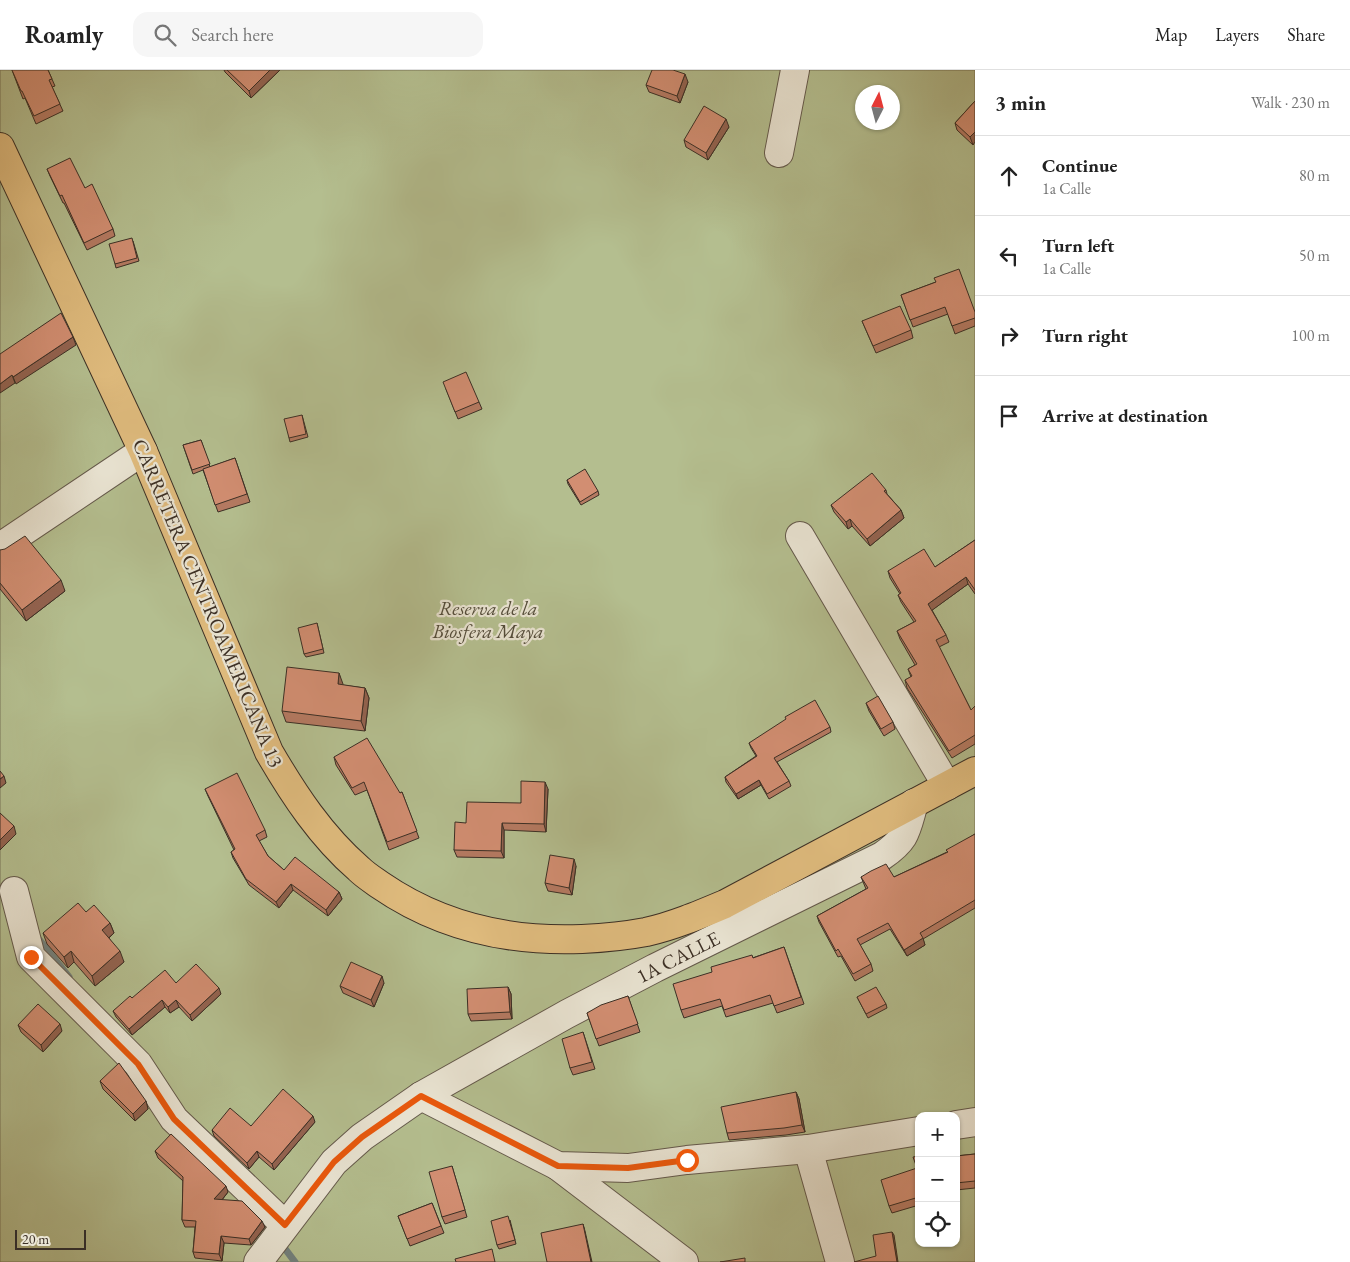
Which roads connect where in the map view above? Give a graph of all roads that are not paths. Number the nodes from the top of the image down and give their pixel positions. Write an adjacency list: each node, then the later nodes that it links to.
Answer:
1 (795, 70): 3 (street)
2 (0, 147): 4 (highway, CARRETERA CENTROAMERICANA 13)
3 (779, 153)
4 (143, 451): 6 (street); 9 (highway, CARRETERA CENTROAMERICANA 13)
5 (800, 536): 8 (street)
6 (0, 547)
7 (975, 771): 8 (highway, CARRETERA CENTROAMERICANA 13)
8 (947, 786): 9 (highway, CARRETERA CENTROAMERICANA 13)
9 (914, 803): 11 (street, 1A CALLE)
10 (14, 891): 17 (street)
11 (421, 1096): 16 (street); 17 (street, 1A CALLE)
12 (975, 1122): 13 (street)
13 (960, 1124)
14 (915, 1132): 15 (street)
15 (808, 1149): 16 (street); 20 (street)
16 (558, 1166): 19 (street)
17 (285, 1225): 18 (street, 1A CALLE)
18 (258, 1262)
19 (684, 1262)
20 (840, 1262)

